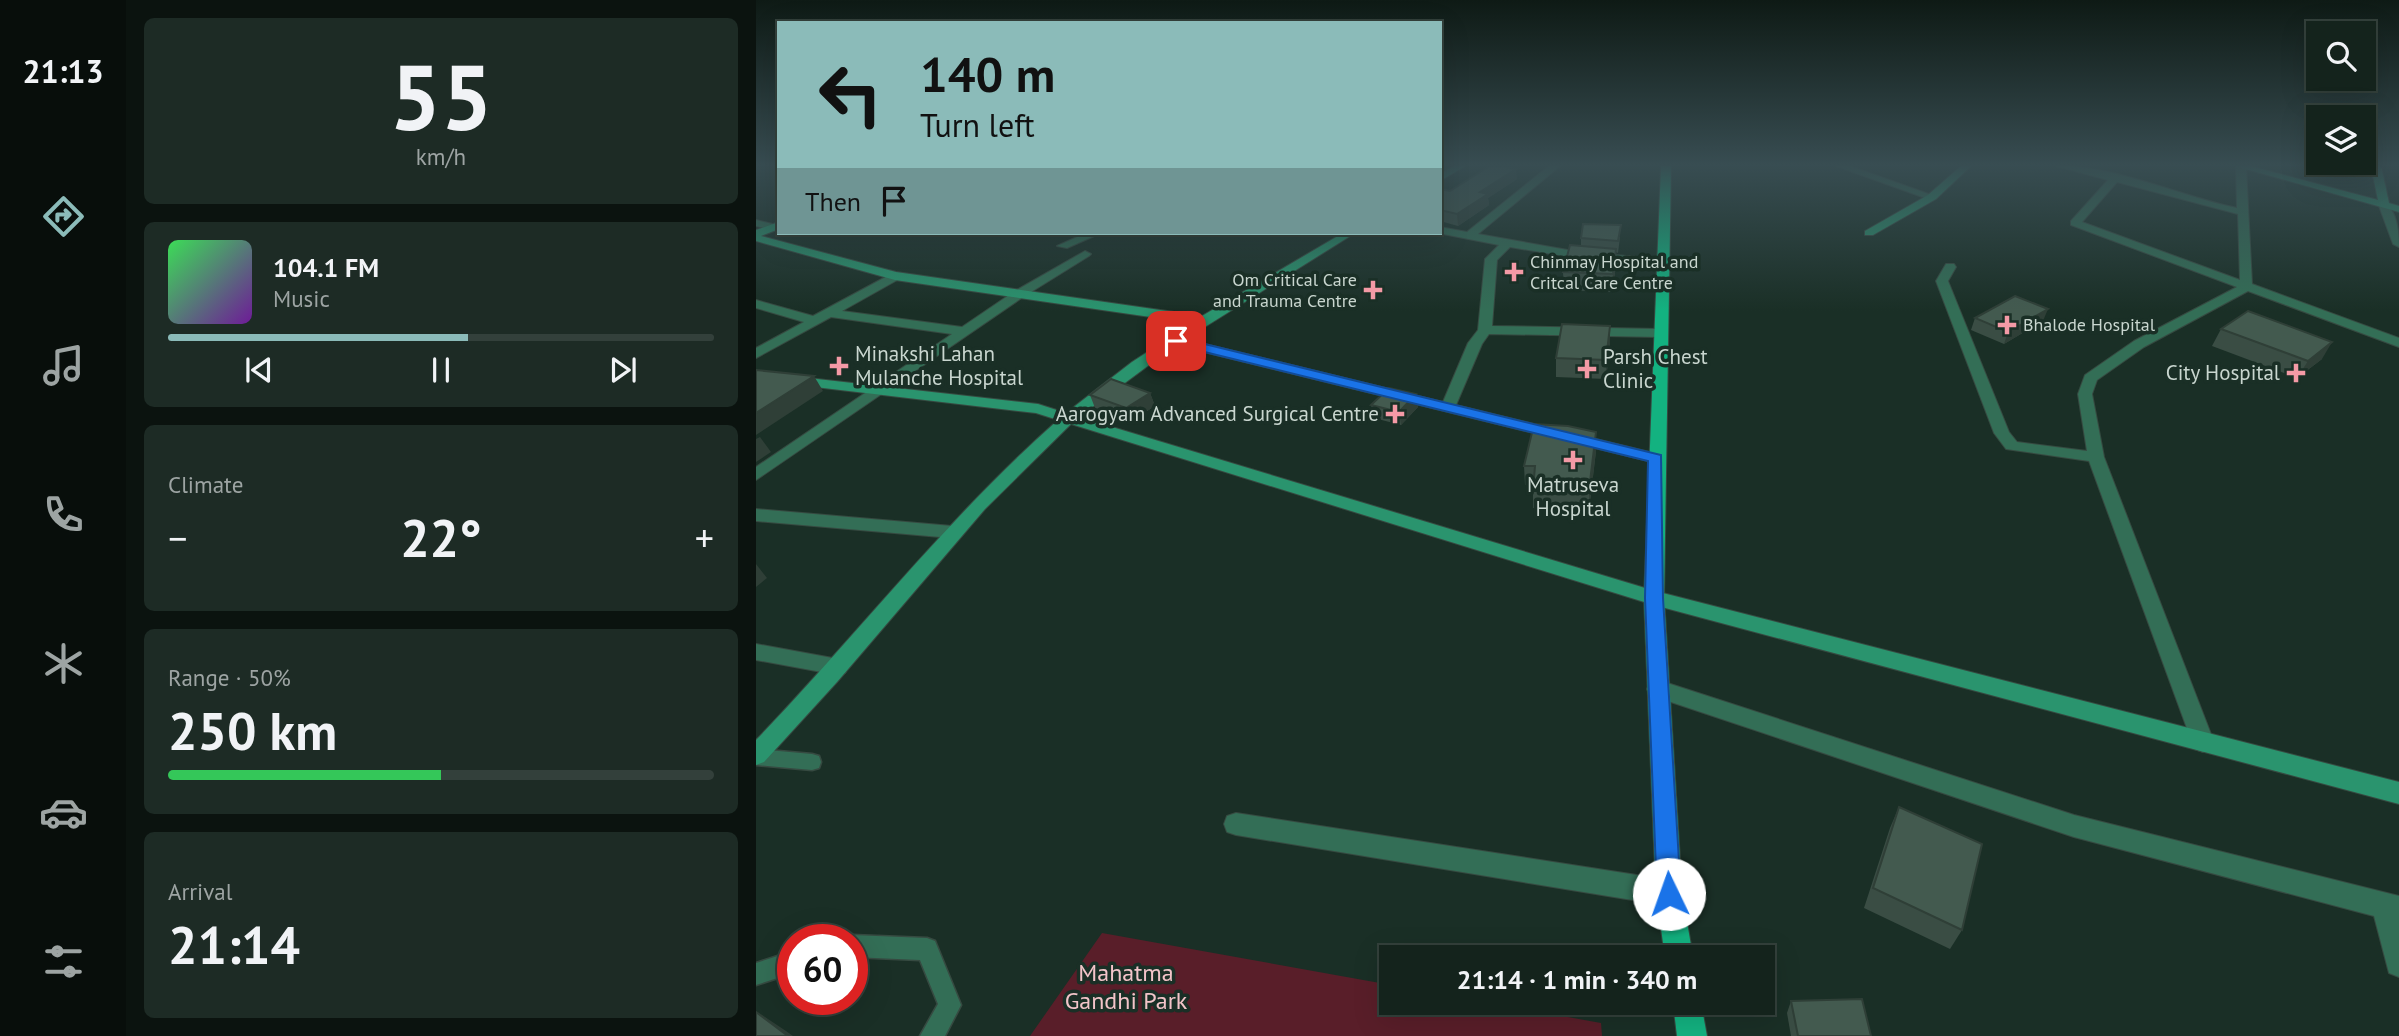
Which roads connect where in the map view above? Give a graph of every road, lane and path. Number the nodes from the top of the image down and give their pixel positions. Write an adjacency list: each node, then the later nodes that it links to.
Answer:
1 (1496, 214): 14 (street)
2 (1665, 214): 19 (main road)
3 (1902, 214): 10 (street)
4 (2083, 214): 22 (street)
5 (2243, 214): 22 (street)
6 (2387, 214): 16 (street)
7 (756, 223): 8 (street)
8 (776, 226): 13 (street)
9 (1442, 230): 14 (street)
10 (1869, 233)
11 (1090, 235): 17 (street)
12 (1347, 235): 27 (street)
13 (756, 236): 21 (street)
14 (1469, 236): 15 (street)
15 (1507, 244): 19 (street); 28 (street)
16 (2399, 244)
17 (1063, 246)
18 (1085, 254): 23 (street)
19 (1663, 263): 30 (main road)
20 (1951, 267): 38 (street)
21 (895, 276): 23 (street); 25 (street)
22 (2246, 287): 32 (street); 38 (street)
23 (1019, 294): 27 (street); 29 (street)
24 (756, 304): 26 (street)
25 (831, 313): 26 (street); 29 (street)
26 (815, 321): 33 (street)
27 (1207, 321): 31 (street)
28 (1485, 330): 30 (street); 36 (street)
29 (966, 332): 35 (street)
30 (1660, 333): 39 (main road)
31 (1176, 341): 36 (street); 37 (street)
32 (2399, 343)
33 (756, 354)
34 (756, 376): 35 (street)
35 (878, 391): 37 (street); 40 (street)
36 (1448, 407): 39 (street)
37 (1068, 419): 42 (street); 43 (street)
38 (2096, 457): 47 (street)
39 (1656, 458): 43 (main road)
40 (756, 475)
41 (756, 515): 42 (street)
42 (952, 532): 45 (street)
43 (1654, 598): 46 (main road); 47 (street)
44 (756, 652): 45 (street)
45 (838, 667): 48 (street)
46 (1658, 689): 52 (main road); 53 (street)
47 (2203, 742): 50 (street)
48 (756, 756): 49 (lane)
49 (812, 762)
50 (2399, 793)
51 (1236, 824): 52 (street)
52 (1669, 894): 54 (main road)
53 (2392, 907): 56 (street)
54 (1677, 945)
55 (868, 947): 60 (lane)
56 (2399, 963)
57 (777, 967): 58 (lane)
58 (756, 974)
59 (1689, 1015): 61 (main road)
60 (932, 1036)
61 (1692, 1036)

